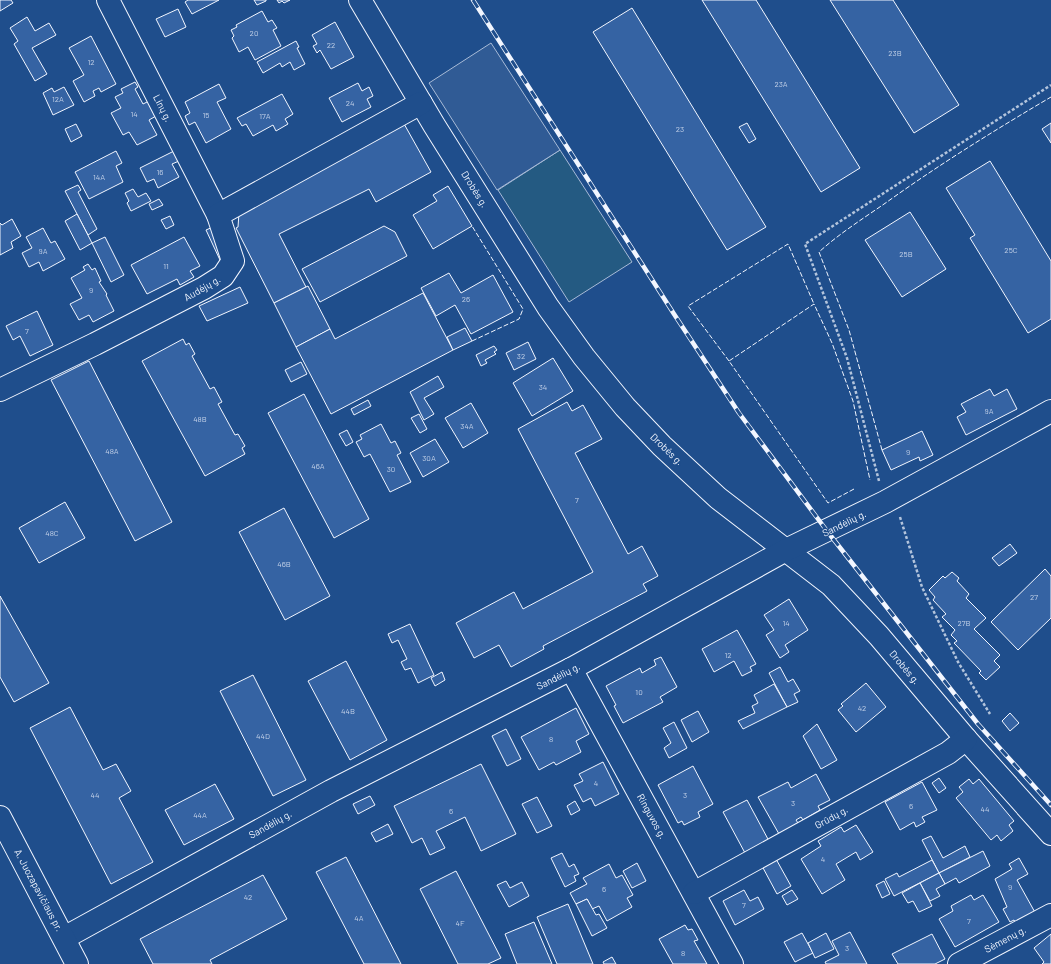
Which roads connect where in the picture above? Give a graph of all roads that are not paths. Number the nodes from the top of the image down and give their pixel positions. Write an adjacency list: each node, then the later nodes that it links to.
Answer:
1 (108, 0): 4 (street, Linų g.)
2 (360, 0): 3 (street, Drobės g.)
3 (421, 103): 4 (street); 7 (street, Drobės g.)
4 (218, 215): 5 (street, Audėjų g.)
5 (0, 390)
6 (1051, 411): 7 (street, Sandėlių g.)
7 (786, 550): 8 (street, Sandėlių g.); 9 (street, Drobės g.)
8 (572, 669): 12 (street, Ringuvos g.); 14 (street, Sandėlių g.)
9 (966, 739): 11 (street, Drobės g.); 12 (street, Grūdų g.)
10 (0, 817): 14 (street, A. Juozapavičiaus pr.)
11 (1051, 834)
12 (694, 893): 16 (street, Ringuvos g.)
13 (1051, 915): 17 (street, Sėmenų g.)
14 (64, 938): 15 (street, A. Juozapavičiaus pr.)
15 (77, 964)
16 (732, 964)
17 (959, 964)

